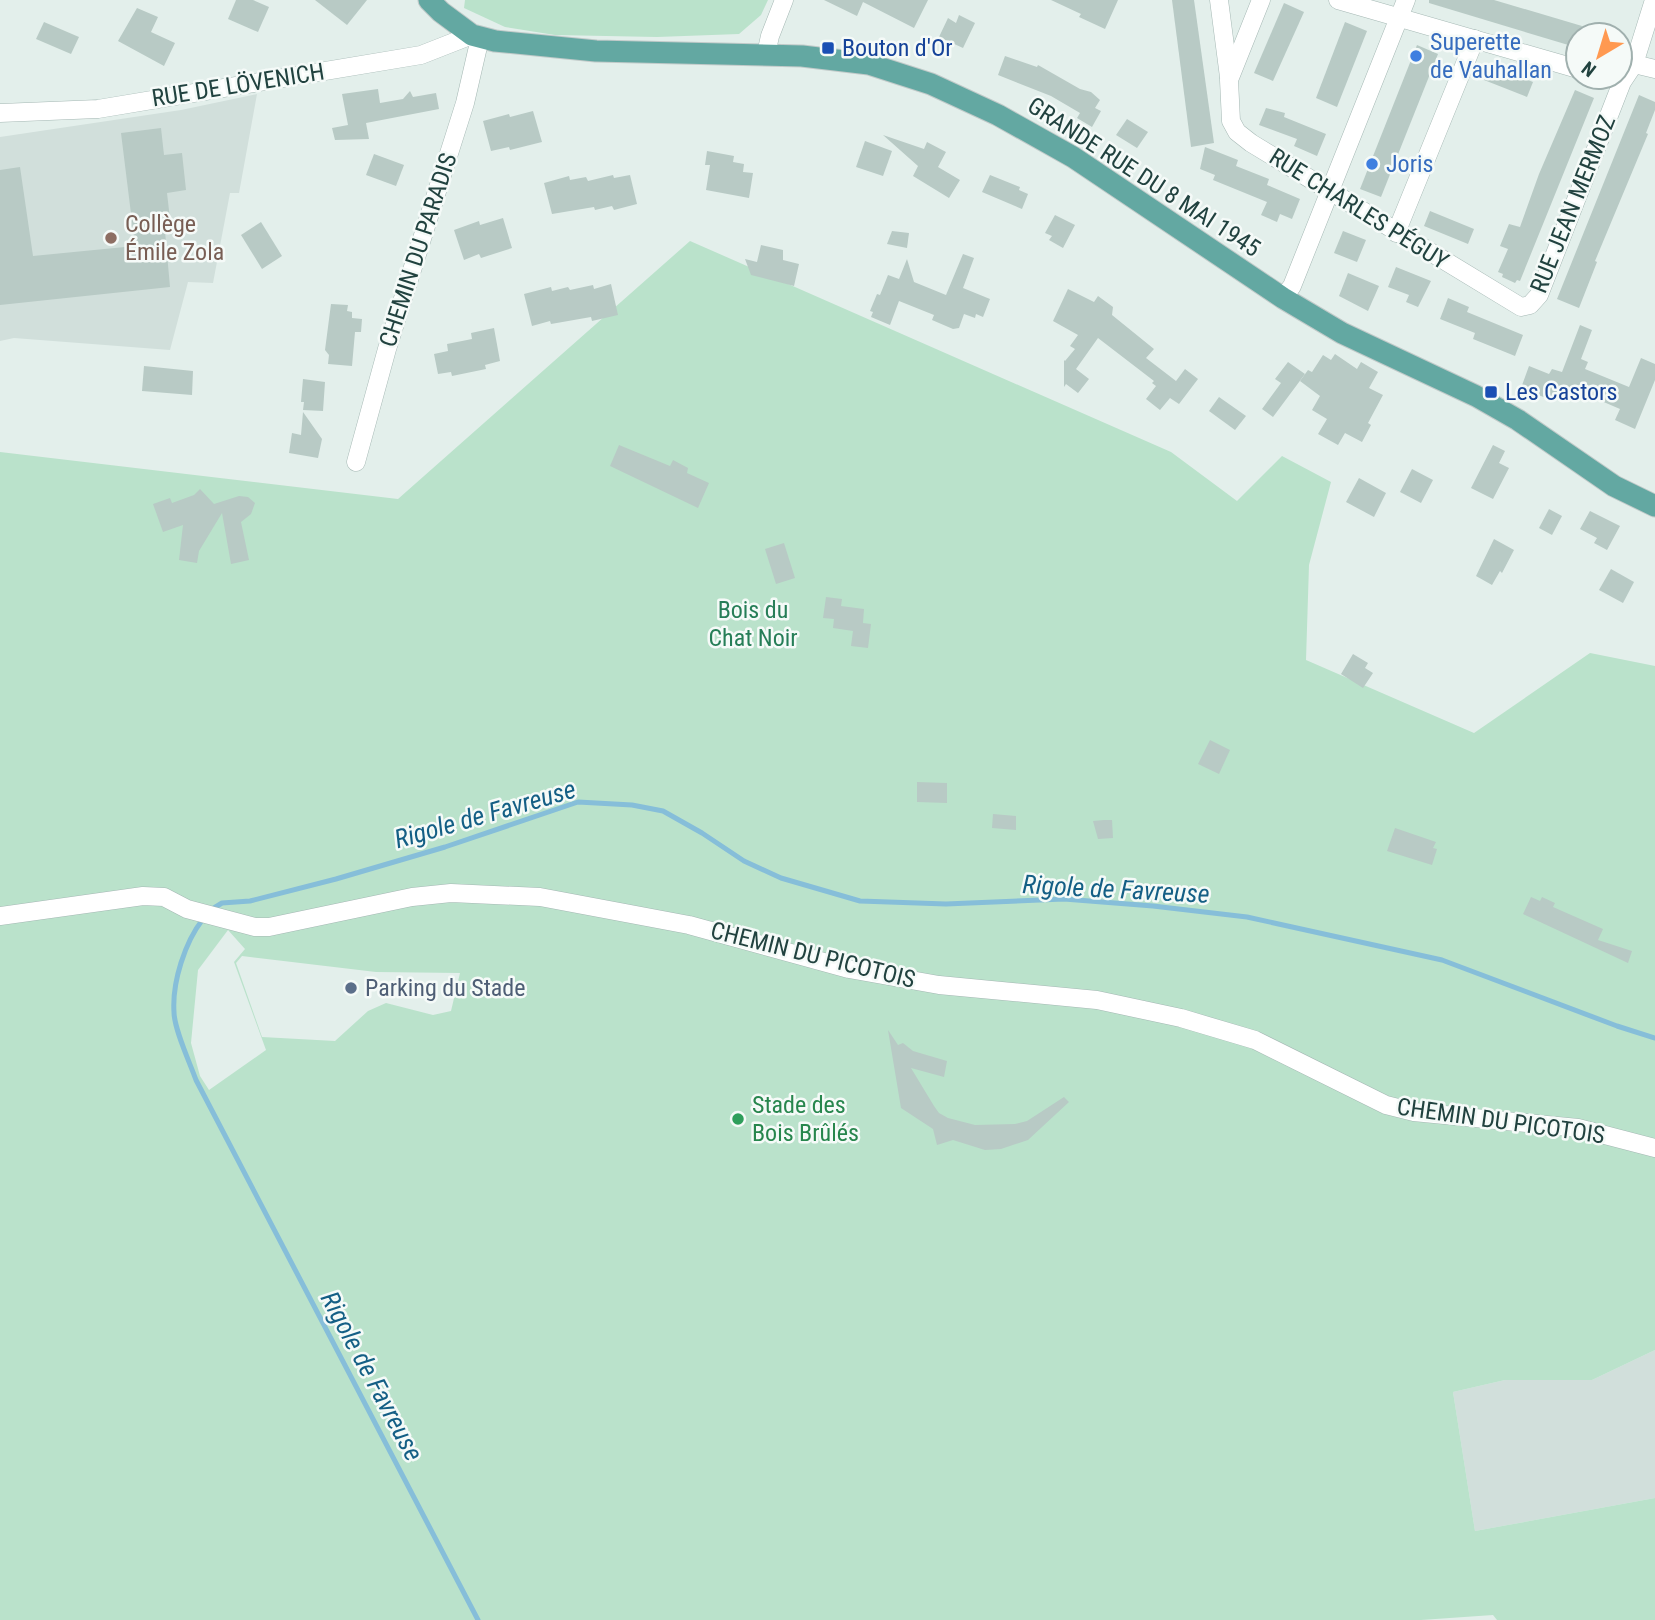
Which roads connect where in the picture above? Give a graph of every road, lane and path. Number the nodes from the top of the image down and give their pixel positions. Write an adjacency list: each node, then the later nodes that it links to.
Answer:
1 (429, 0): 9 (main road)
2 (784, 0): 11 (street)
3 (1219, 0): 15 (street, RUE CHARLES PÉGUY)
4 (1261, 0): 15 (street, RUE CHARLES PÉGUY)
5 (1338, 0): 8 (street)
6 (1406, 0): 8 (street)
7 (1654, 0): 12 (street, RUE JEAN MERMOZ)
8 (1399, 18): 10 (street); 18 (street)
9 (476, 36): 11 (main road, GRANDE RUE DU 8 MAI 1945); 17 (street, RUE DE LÖVENICH); 22 (street, CHEMIN DU PARADIS)
10 (1475, 39): 13 (street); 19 (street)
11 (766, 54): 20 (main road, GRANDE RUE DU 8 MAI 1945)
12 (1634, 64): 14 (street)
13 (1564, 65)
14 (1655, 69)
15 (1229, 80): 18 (street, RUE CHARLES PÉGUY)
16 (1610, 91): 21 (street, RUE JEAN MERMOZ)
17 (0, 113)
18 (1331, 191): 19 (street, RUE CHARLES PÉGUY); 20 (street)
19 (1396, 233): 21 (street, RUE CHARLES PÉGUY)
20 (1283, 298): 23 (main road, GRANDE RUE DU 8 MAI 1945)
21 (1530, 305)
22 (356, 462)
23 (1655, 506)
24 (0, 916): 25 (street, CHEMIN DU PICOTOIS)
25 (1655, 1148)

